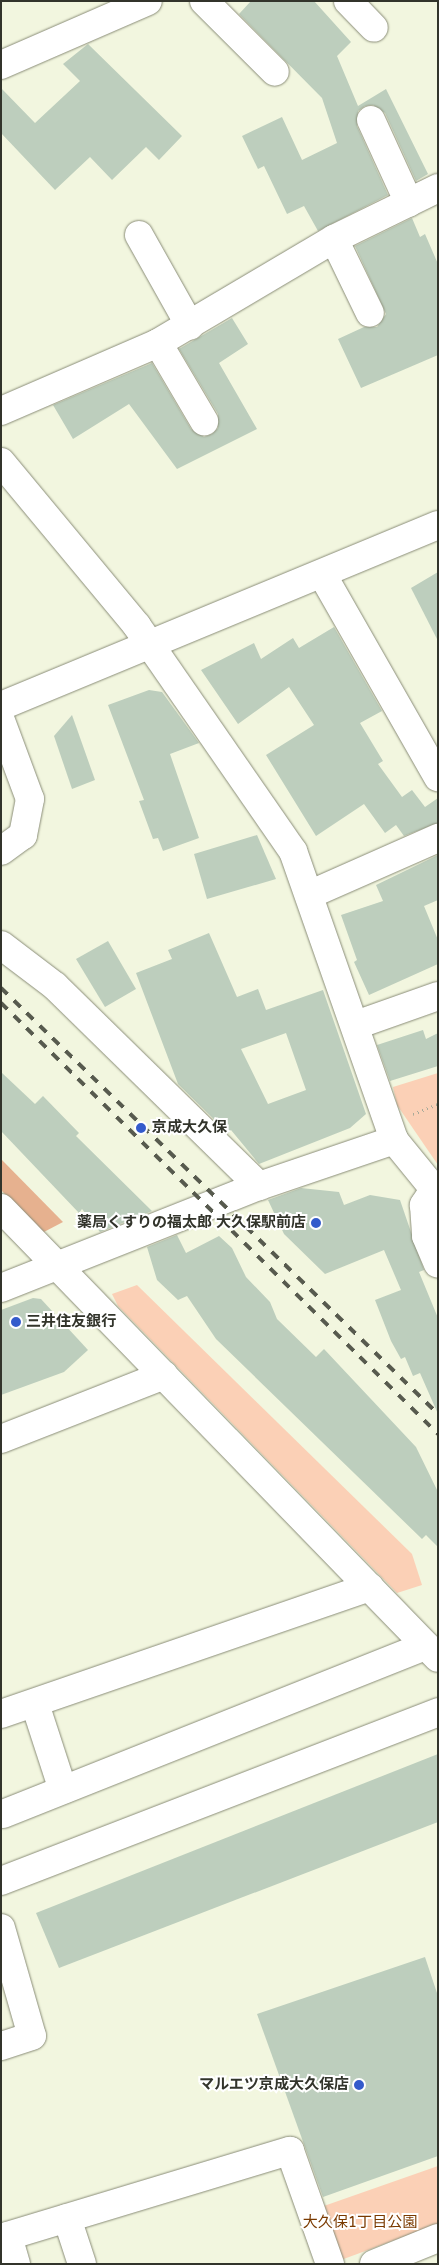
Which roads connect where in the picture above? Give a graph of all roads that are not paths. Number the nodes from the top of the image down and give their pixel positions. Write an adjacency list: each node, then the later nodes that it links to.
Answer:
1 (148, 1): 5 (street)
2 (204, 1): 6 (street)
3 (348, 1): 4 (street)
4 (374, 28)
5 (1, 65)
6 (275, 72)
7 (372, 120): 8 (street)
8 (428, 199): 10 (street)
9 (139, 235): 12 (street)
10 (334, 239): 11 (street); 12 (street)
11 (370, 312)
12 (190, 326): 13 (street)
13 (158, 343): 14 (street); 15 (street)
14 (1, 411)
15 (204, 421)
16 (1, 462): 19 (street)
17 (438, 525): 18 (street)
18 (322, 574): 19 (street); 22 (street)
19 (151, 645): 20 (street); 25 (street)
20 (1, 706)
21 (1, 721): 24 (street)
22 (438, 777)
23 (438, 838): 25 (street)
24 (1, 851)
25 (312, 894): 28 (street)
26 (1, 945): 30 (street)
27 (438, 996): 28 (street)
28 (356, 1025): 29 (street)
29 (394, 1140): 30 (street); 31 (street)
30 (259, 1186): 34 (street)
31 (435, 1193): 33 (street)
32 (1, 1208): 34 (street)
33 (438, 1264)
34 (58, 1266): 35 (street); 36 (street)
35 (1, 1288)
36 (164, 1376): 37 (street); 38 (street)
37 (1, 1439)
38 (370, 1587): 39 (street); 40 (street)
39 (432, 1652): 43 (street)
40 (35, 1704): 42 (street); 43 (street)
41 (438, 1712): 45 (street)
42 (1, 1714)
43 (63, 1790): 44 (street)
44 (3, 1814)
45 (1, 1881)
46 (1, 1928): 47 (street)
47 (1, 2046)
48 (67, 2218): 49 (street); 52 (street); 53 (street)
49 (4, 2237): 51 (street)
50 (438, 2238): 54 (street)
51 (16, 2264)
52 (82, 2264)
53 (330, 2264)
54 (374, 2264)

